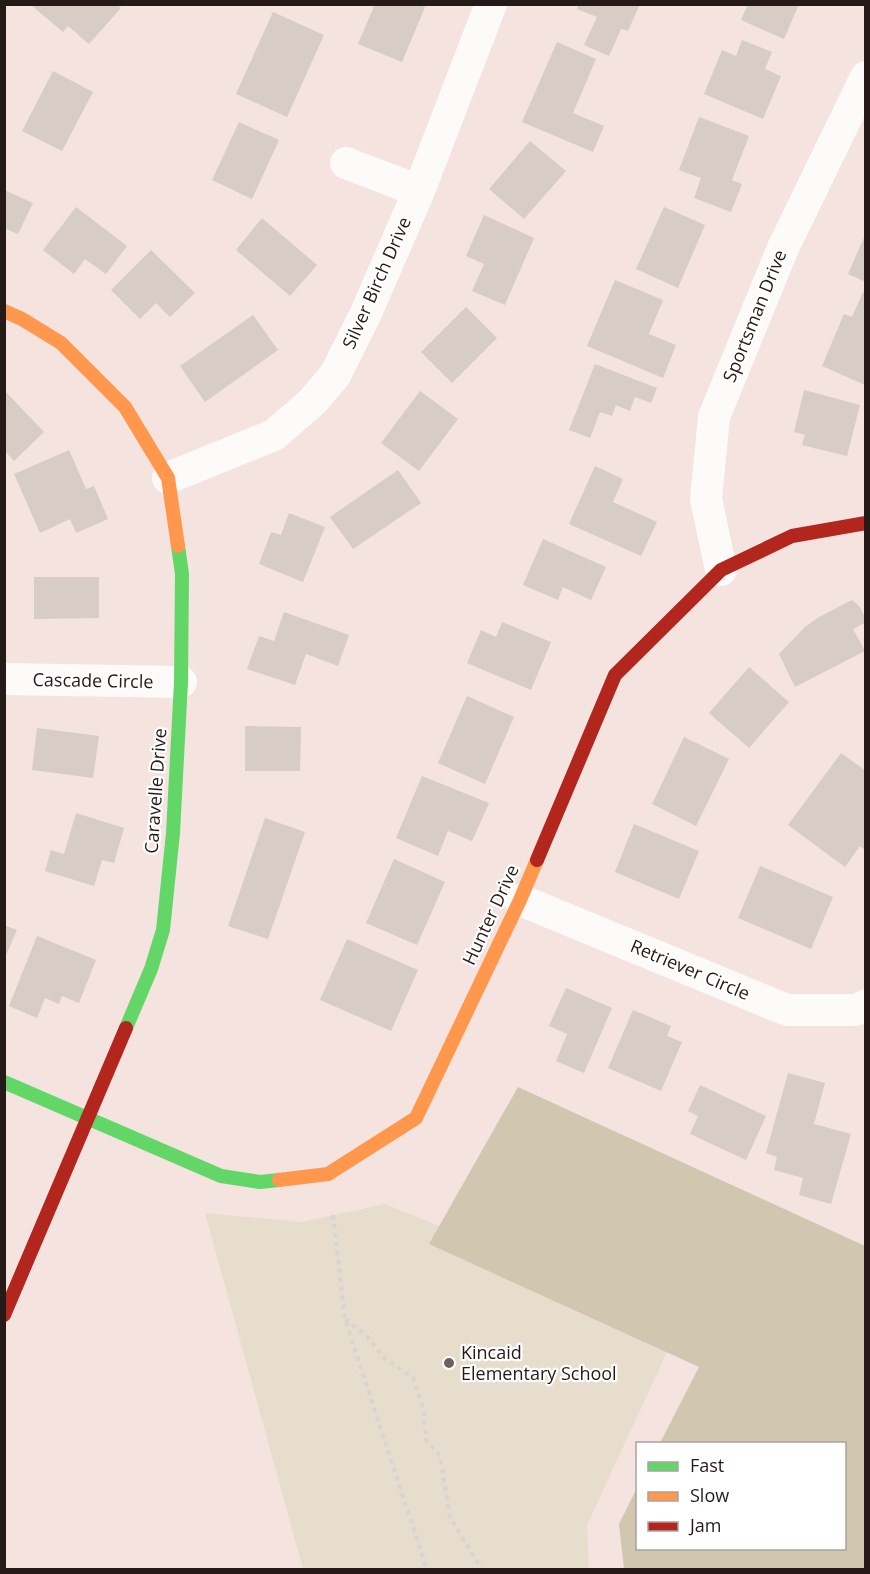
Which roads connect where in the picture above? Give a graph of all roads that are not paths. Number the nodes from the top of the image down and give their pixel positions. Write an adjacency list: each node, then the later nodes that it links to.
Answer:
1 (490, 4): 4 (street, Silver Birch Drive)
2 (866, 78): 8 (street, Sportsman Drive)
3 (346, 163): 4 (street)
4 (419, 191): 6 (street, Silver Birch Drive)
5 (4, 311): 6 (street, Caravelle Drive)
6 (168, 478): 10 (street, Caravelle Drive)
7 (866, 523): 8 (street, Hunter Drive)
8 (722, 570): 11 (street, Hunter Drive)
9 (4, 679): 10 (street, Cascade Circle)
10 (181, 682): 14 (street, Caravelle Drive)
11 (520, 900): 12 (street, Retriever Circle); 14 (street, Hunter Drive)
12 (866, 1005)
13 (4, 1082): 14 (street, Hunter Drive)
14 (89, 1118): 15 (street, Caravelle Drive)
15 (4, 1315)

